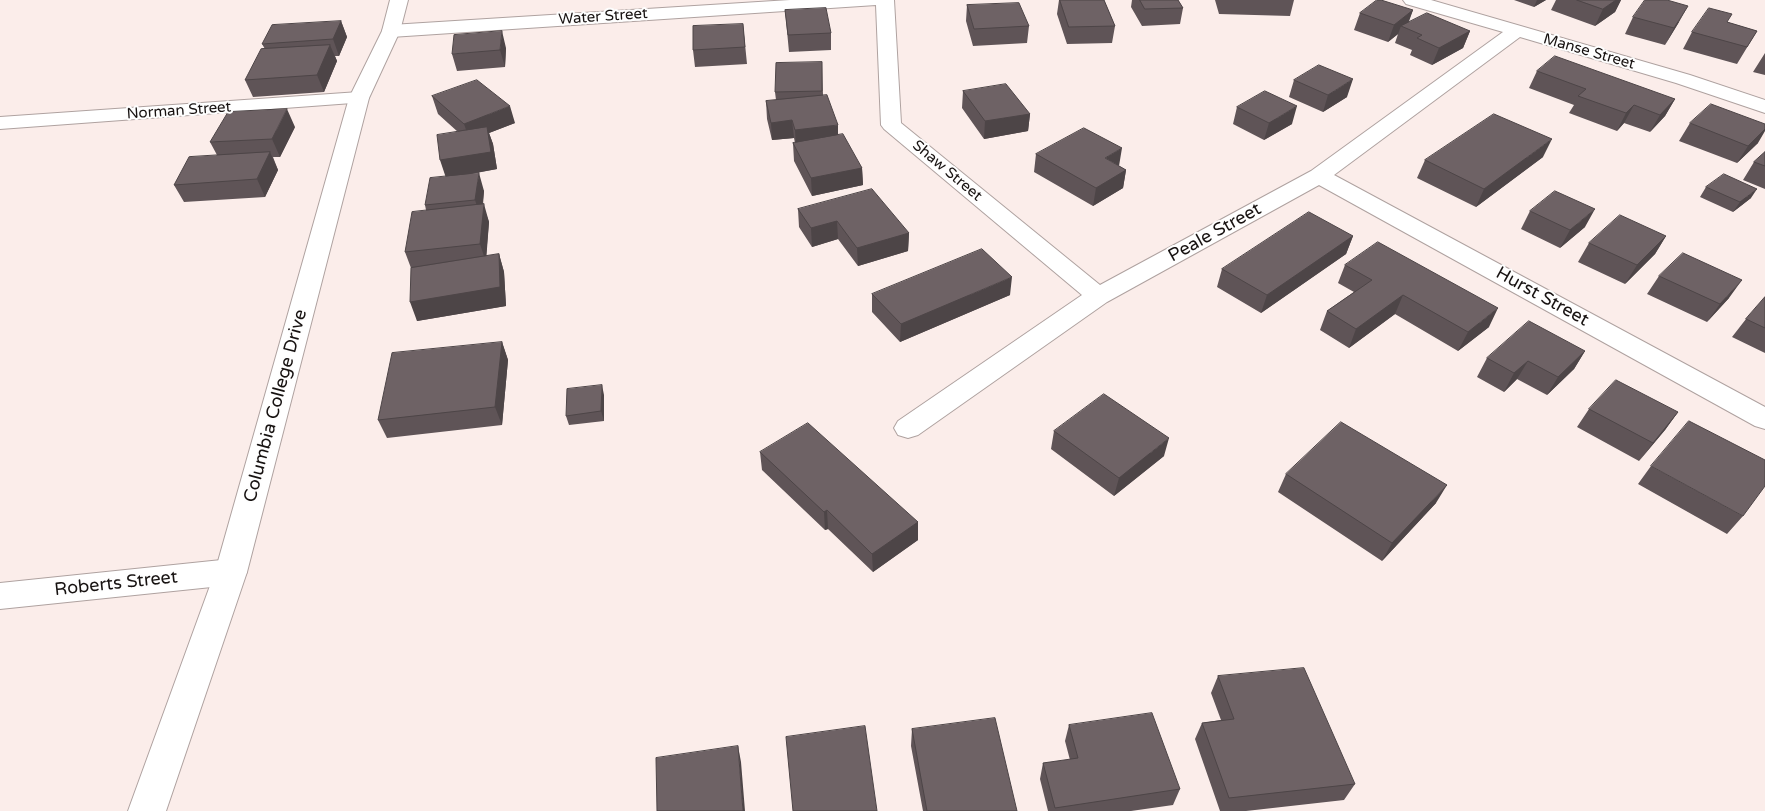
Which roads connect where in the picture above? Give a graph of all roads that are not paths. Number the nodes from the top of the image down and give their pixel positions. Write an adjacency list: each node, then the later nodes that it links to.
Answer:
1 (399, 0): 5 (street, Columbia College Drive)
2 (874, 0): 5 (street, Water Street)
3 (885, 0): 11 (street, Shaw Street)
4 (1412, 0): 6 (street, Manse Street)
5 (391, 30): 7 (street, Columbia College Drive)
6 (1518, 31): 8 (street, Manse Street); 10 (street, Peale Street)
7 (359, 98): 9 (street, Norman Street); 14 (street, Columbia College Drive)
8 (1765, 107)
9 (0, 123)
10 (1319, 176): 11 (street, Peale Street); 12 (street, Hurst Street)
11 (1098, 296): 13 (street, Peale Street)
12 (1765, 419)
13 (908, 428)
14 (231, 572): 15 (street, Roberts Street); 16 (street, Columbia College Drive)
15 (0, 596)
16 (147, 811)

